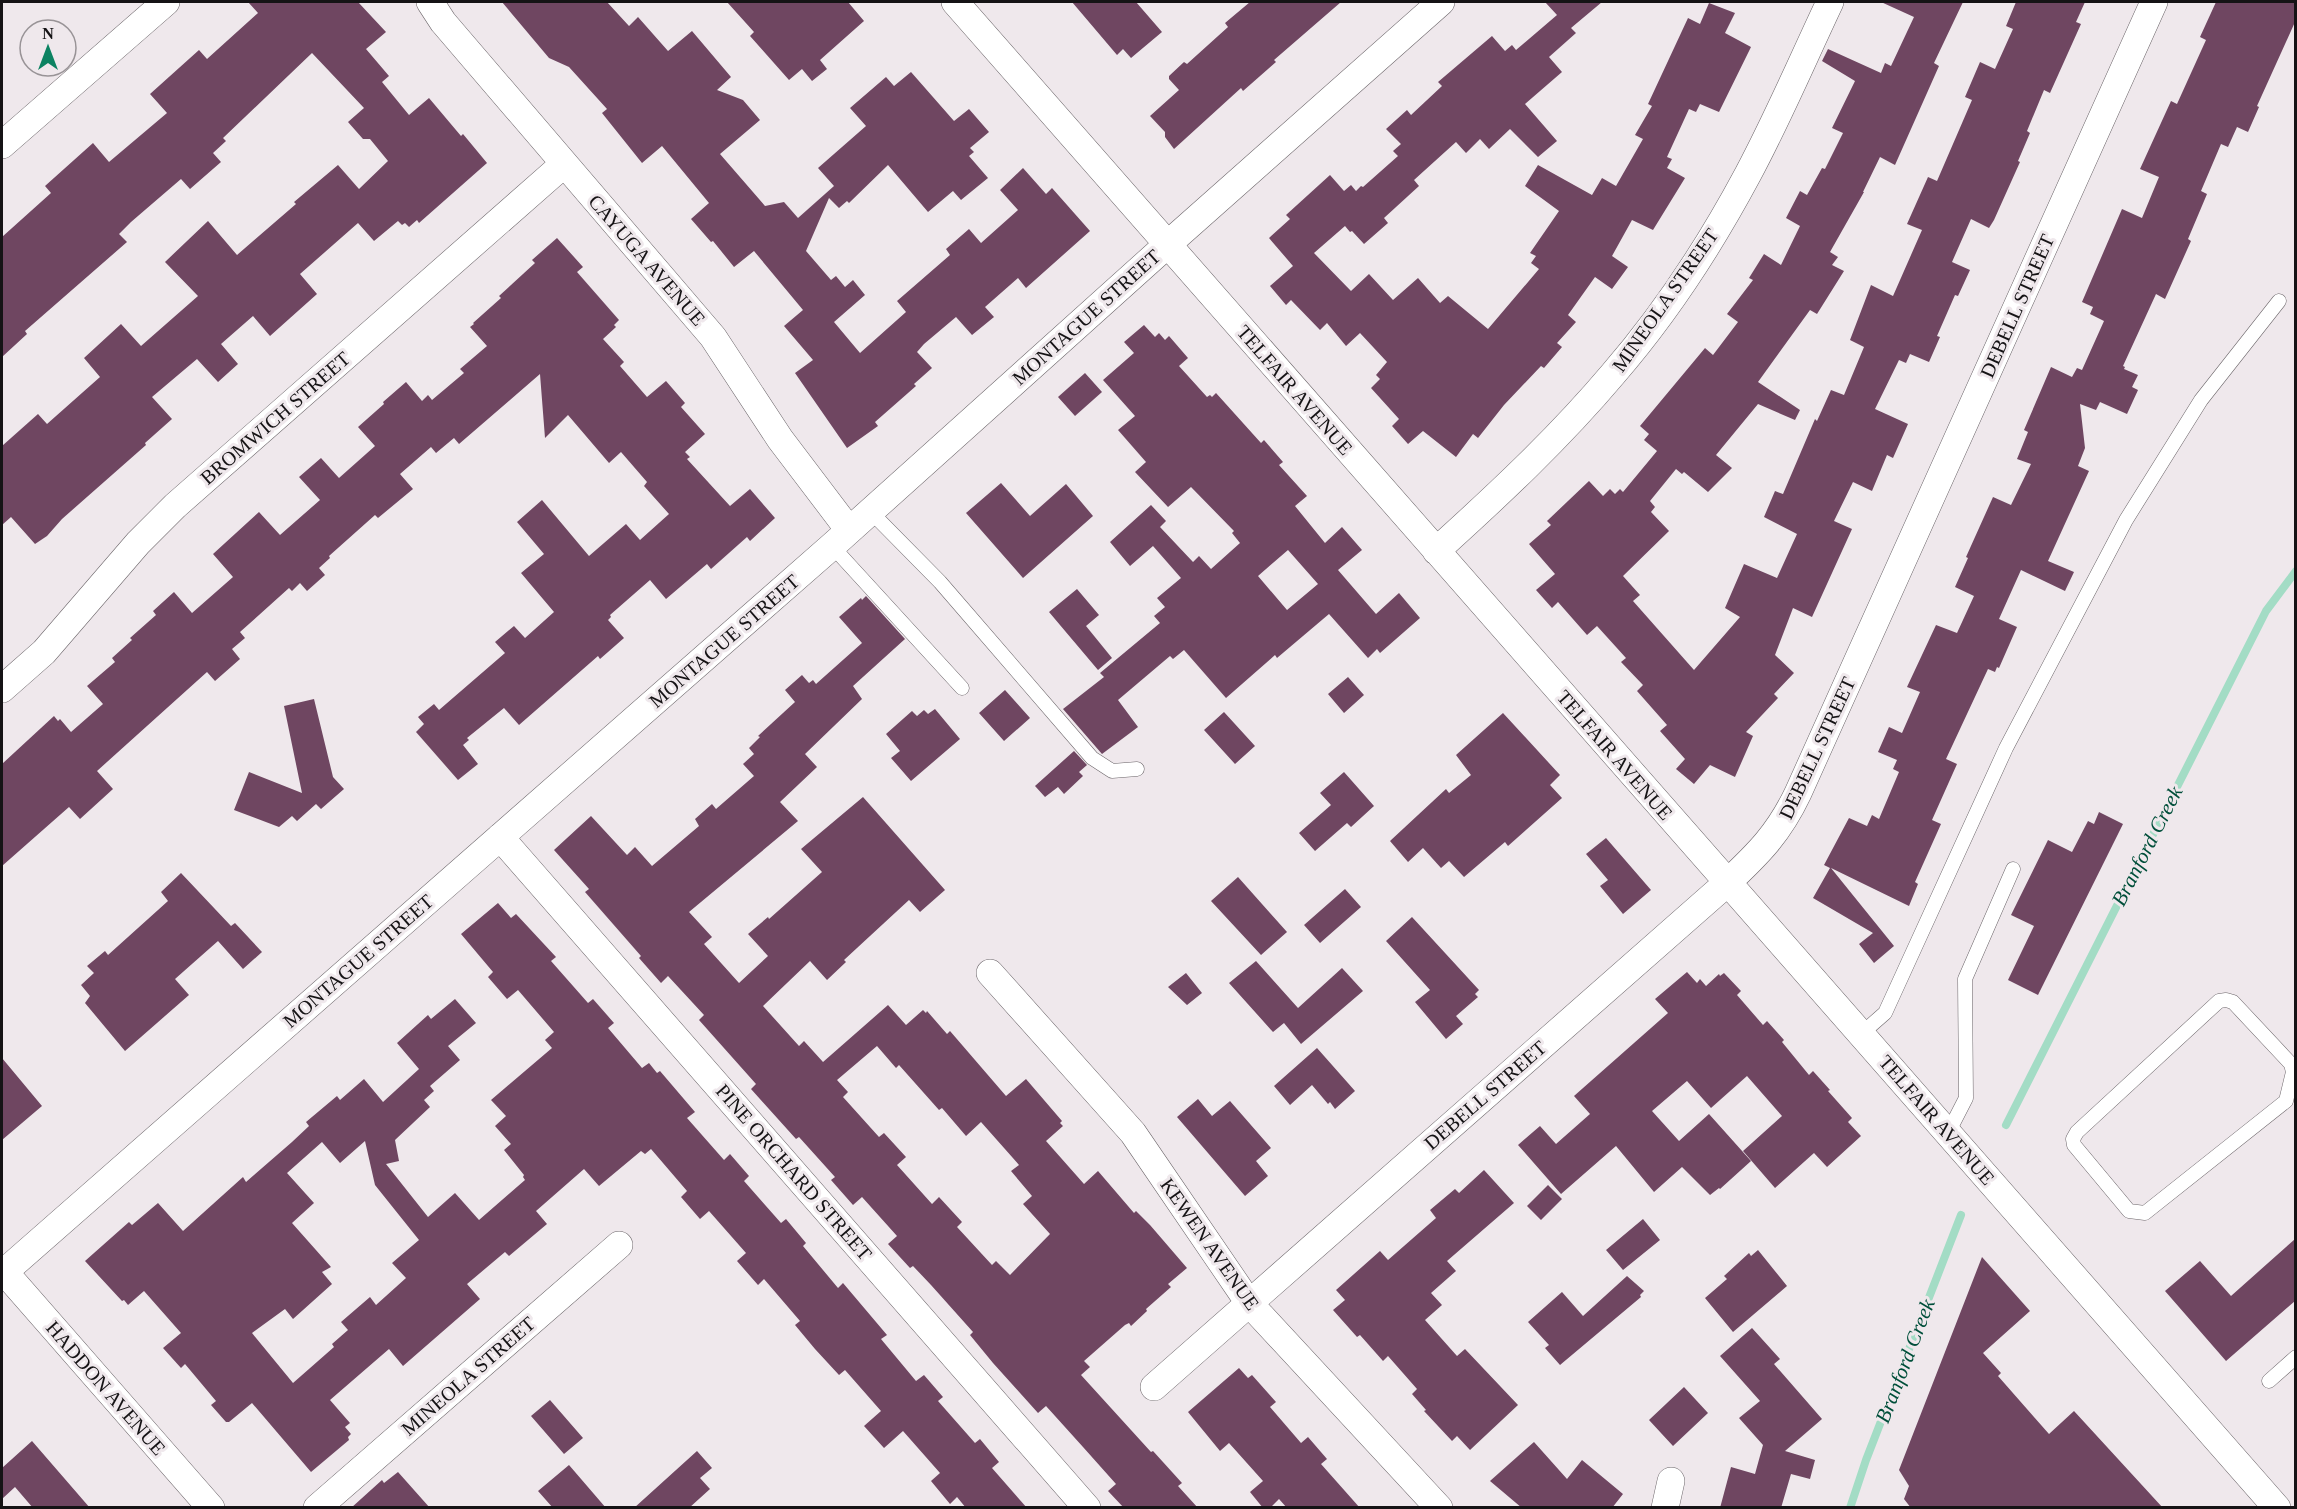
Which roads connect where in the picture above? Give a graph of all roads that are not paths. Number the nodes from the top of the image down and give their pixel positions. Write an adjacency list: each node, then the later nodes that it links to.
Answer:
1 (165, 2): 7 (street)
2 (430, 2): 8 (street, CAYUGA AVENUE)
3 (955, 2): 9 (street, TELFAIR AVENUE)
4 (1441, 2): 9 (street, MONTAGUE STREET)
5 (1830, 2): 13 (street, MINEOLA STREET)
6 (2154, 2): 19 (street, DEBELL STREET)
7 (2, 145)
8 (564, 164): 12 (street, CAYUGA AVENUE); 15 (street, BROMWICH STREET)
9 (1168, 244): 11 (street, MONTAGUE STREET); 13 (street, TELFAIR AVENUE)
10 (2279, 301): 21 (lane)
11 (871, 512): 12 (street, MONTAGUE STREET); 16 (lane)
12 (841, 538): 14 (lane); 17 (street, MONTAGUE STREET)
13 (1436, 551): 19 (street, TELFAIR AVENUE)
14 (962, 688)
15 (2, 689)
16 (1137, 769)
17 (500, 837): 25 (street, MONTAGUE STREET); 33 (street, PINE ORCHARD STREET)
18 (2013, 869): 23 (lane)
19 (1727, 882): 21 (street, TELFAIR AVENUE); 26 (street, DEBELL STREET)
20 (990, 973): 26 (street, KEWEN AVENUE)
21 (1861, 1034): 23 (street, TELFAIR AVENUE)
22 (2291, 1107): 22 (lane)
23 (1948, 1133): 36 (street, TELFAIR AVENUE)
24 (619, 1245): 32 (street, MINEOLA STREET)
25 (2, 1272): 31 (street, HADDON AVENUE)
26 (1249, 1303): 29 (street, DEBELL STREET); 34 (street, KEWEN AVENUE)
27 (2295, 1357): 28 (lane)
28 (2269, 1381)
29 (1154, 1388)
30 (1671, 1481): 35 (street)
31 (212, 1508)
32 (317, 1508)
33 (1087, 1508)
34 (1439, 1508)
35 (1665, 1508)
36 (2277, 1508)

